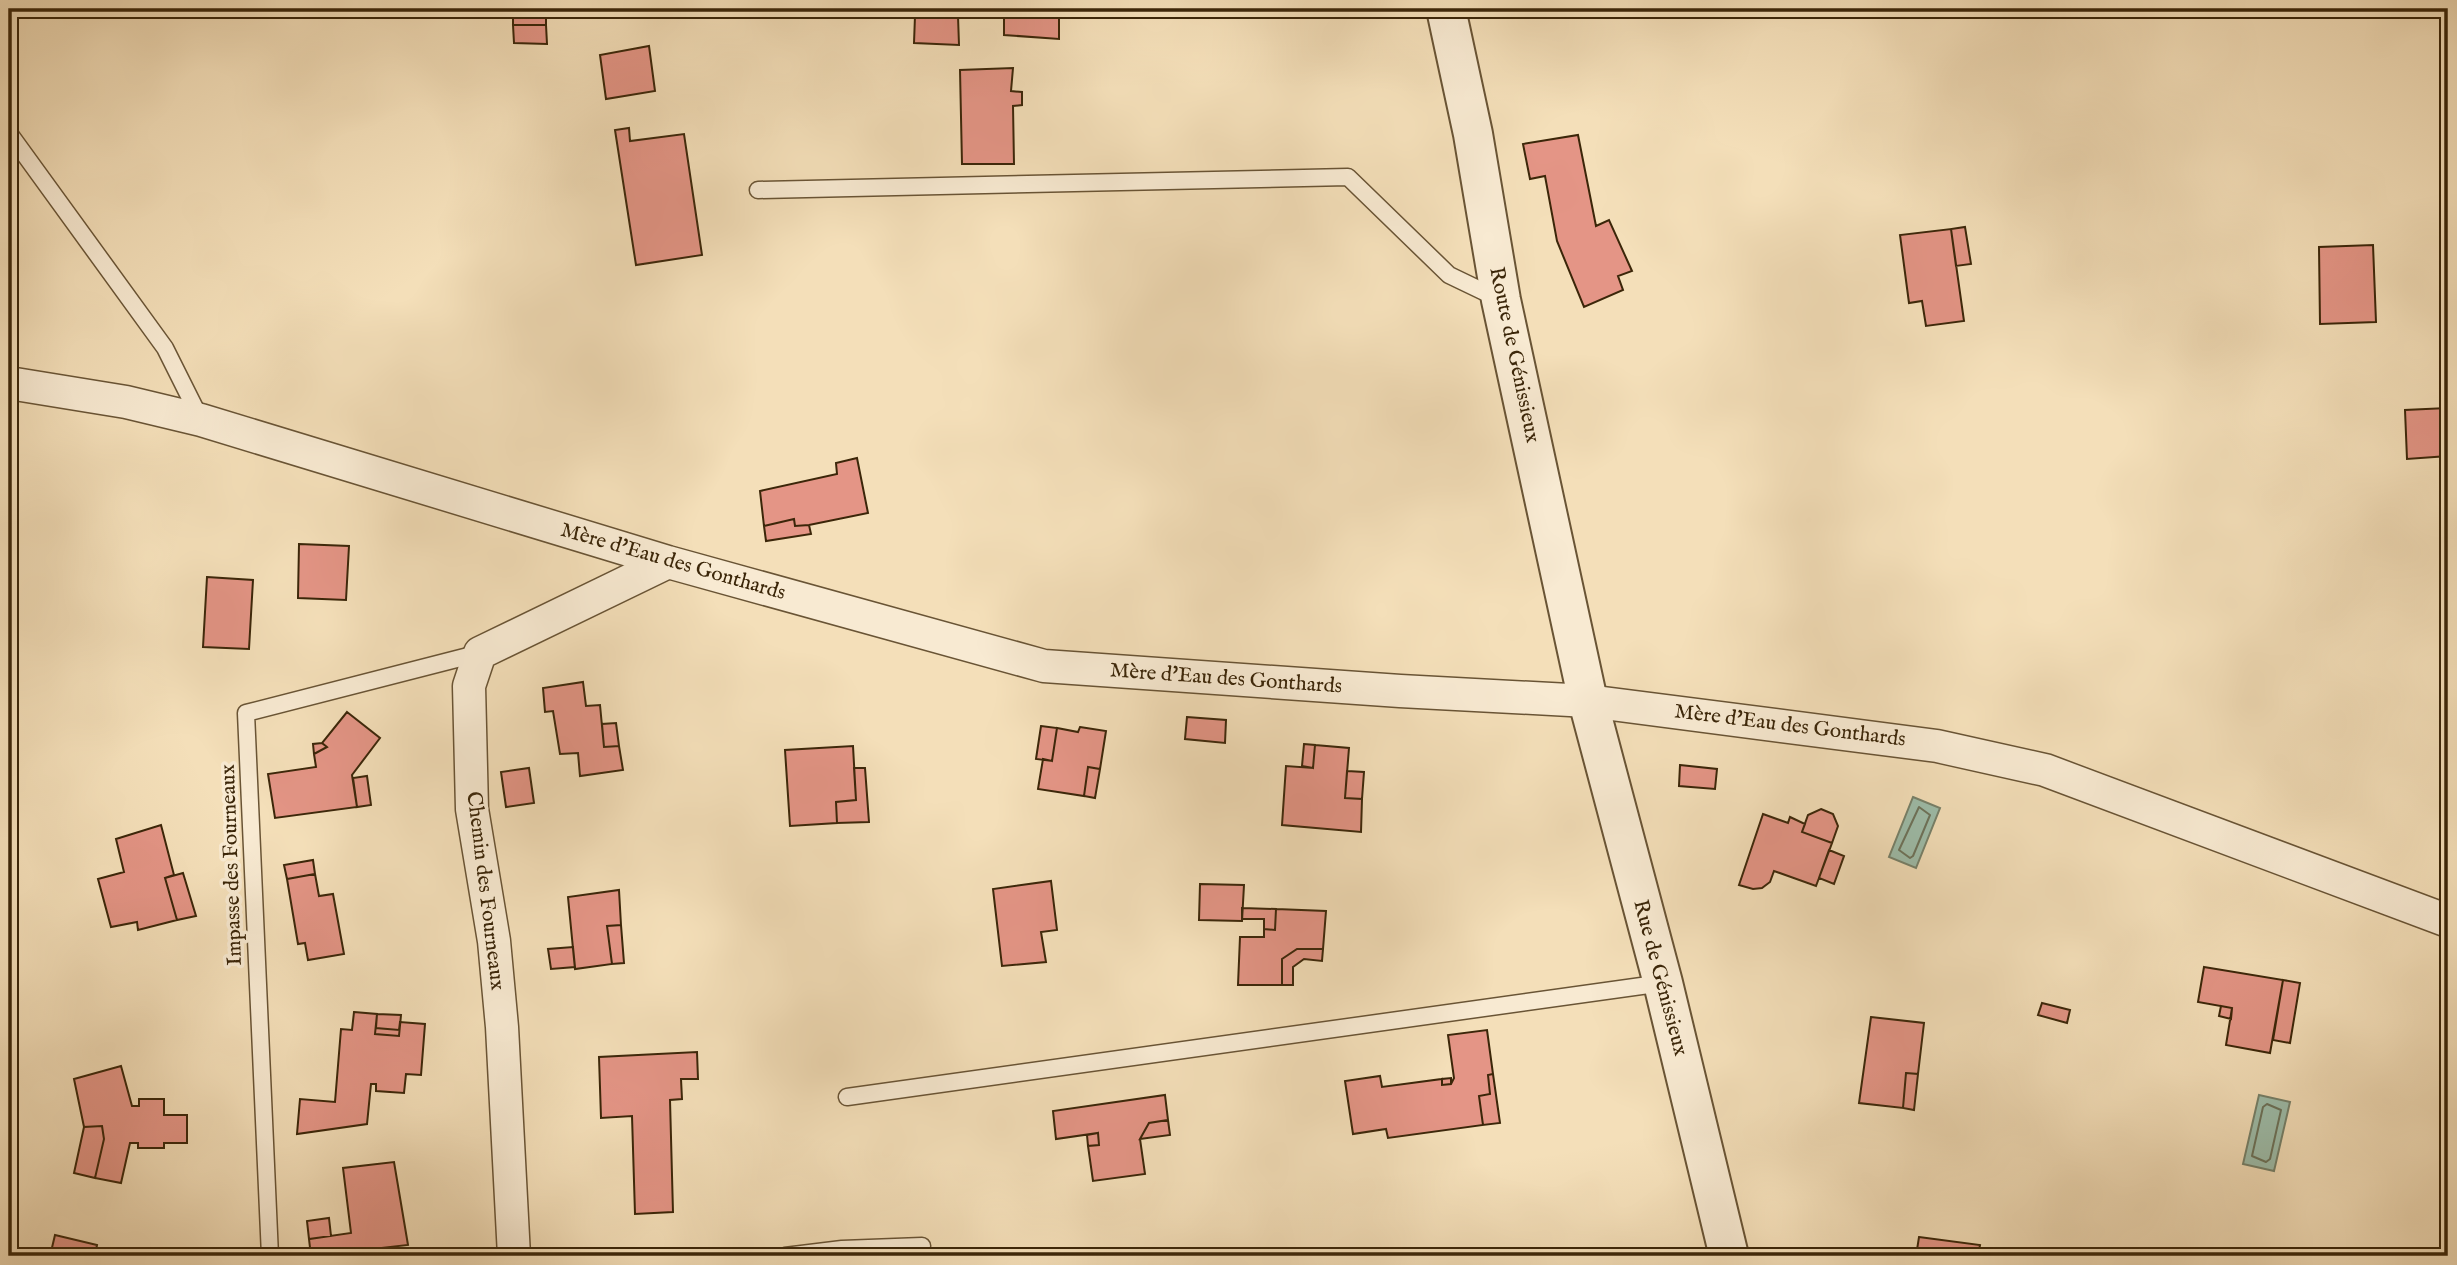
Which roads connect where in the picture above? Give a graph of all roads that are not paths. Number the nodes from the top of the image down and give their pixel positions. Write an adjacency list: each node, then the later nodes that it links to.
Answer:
1 (1452, 10): 4 (street, Route de Génissieux)
2 (9, 133): 6 (lane)
3 (758, 190): 4 (lane)
4 (1501, 300): 9 (street, Route de Génissieux)
5 (9, 383): 6 (street, Mère d'Eau des Gonthards)
6 (201, 420): 7 (street, Mère d'Eau des Gonthards)
7 (668, 562): 8 (street); 9 (street, Mère d'Eau des Gonthards)
8 (480, 653): 14 (lane, Impasse des Fourneaux); 15 (street, Chemin des Fourneaux)
9 (1588, 701): 10 (street, Mère d'Eau des Gonthards); 11 (street, Rue de Génissieux)
10 (2448, 921)
11 (1663, 983): 12 (lane); 17 (street, Rue de Génissieux)
12 (847, 1097)
13 (922, 1246): 16 (lane)
14 (270, 1256)
15 (514, 1256)
16 (785, 1256)
17 (1728, 1256)

